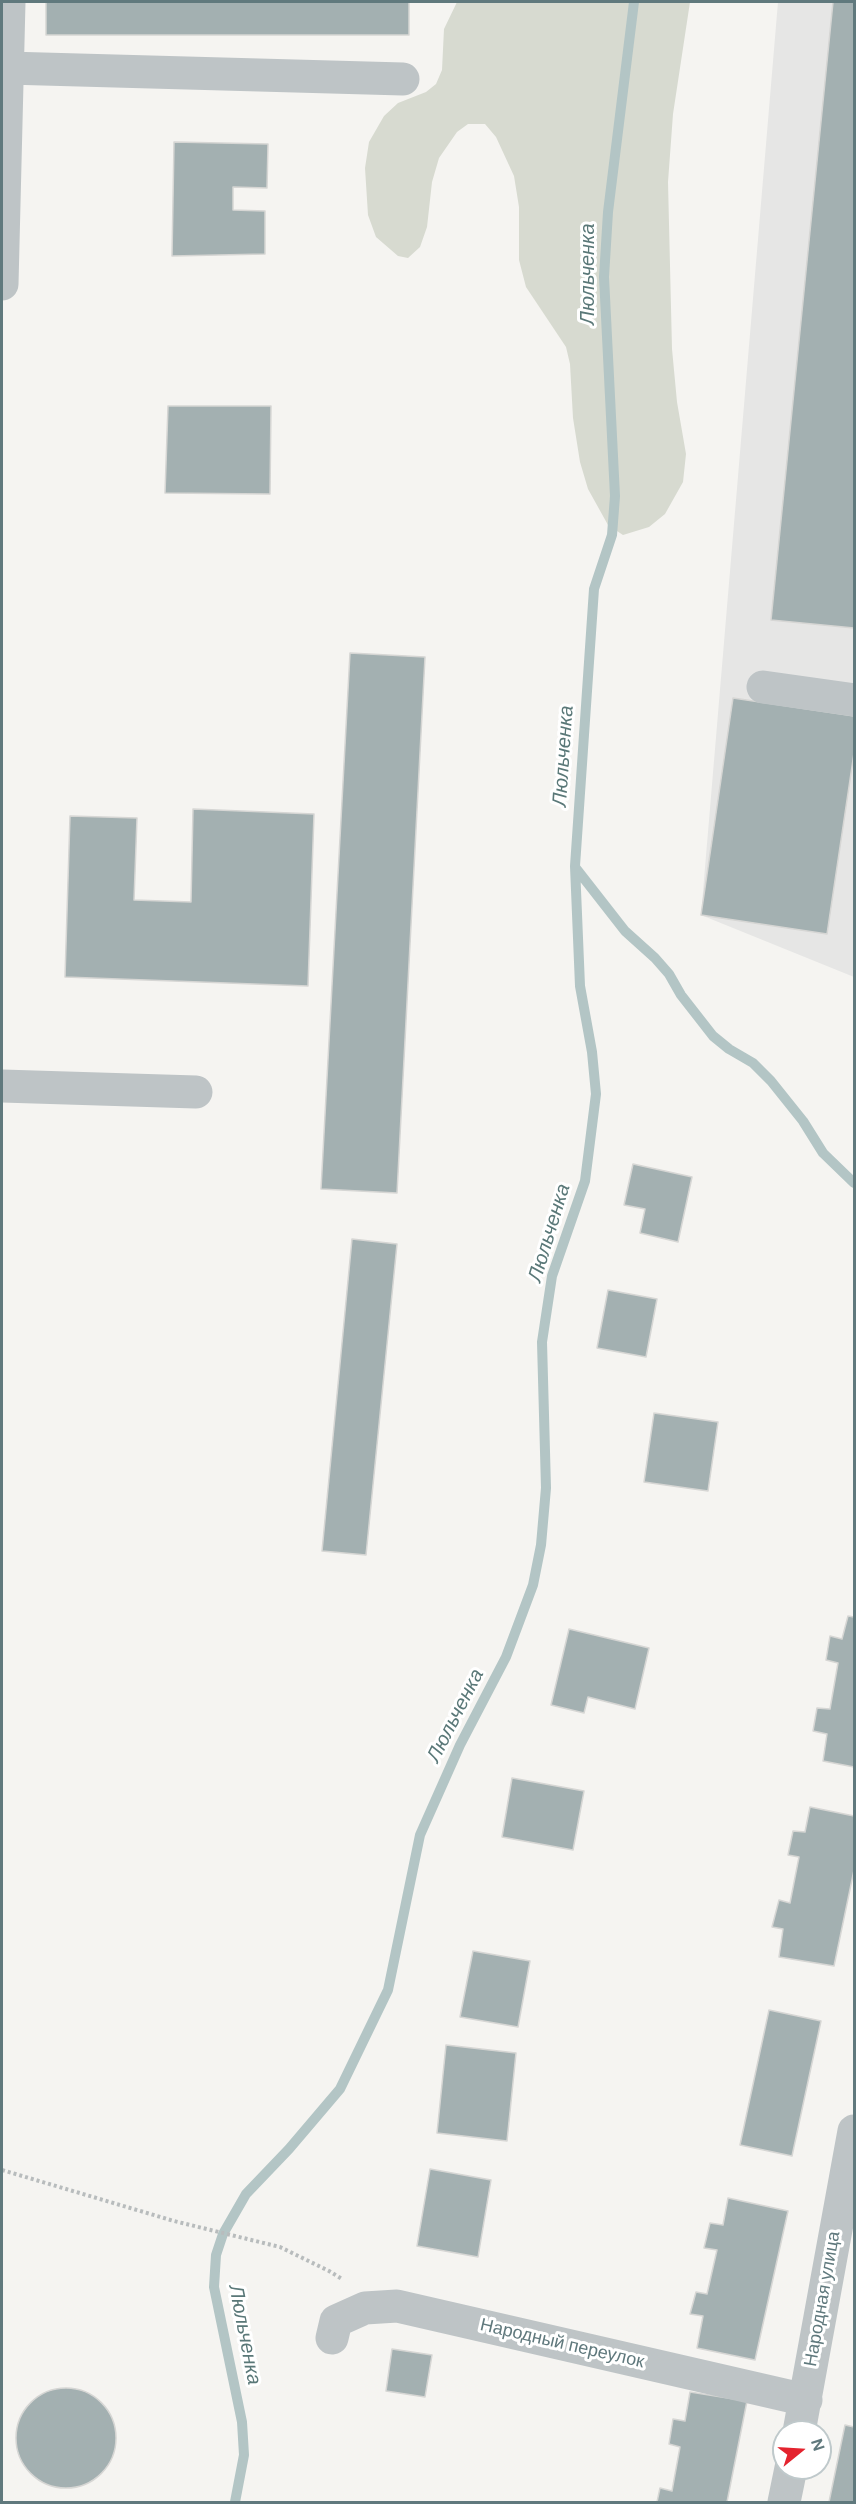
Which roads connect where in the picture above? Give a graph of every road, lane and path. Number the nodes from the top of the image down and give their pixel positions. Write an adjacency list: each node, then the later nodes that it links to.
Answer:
1 (9, 2): 3 (street)
2 (403, 79): 3 (street)
3 (5, 84): 4 (street)
4 (2, 284)
5 (763, 687): 6 (street)
6 (855, 700)
7 (2, 1086): 8 (street)
8 (196, 1092)
9 (855, 2131): 13 (street, Народная улица)
10 (2, 2169): 11 (path)
11 (382, 2307): 12 (street, Народный переулок); 13 (street, Народный переулок)
12 (332, 2338)
13 (806, 2400): 14 (street, Народная улица)
14 (802, 2420)
15 (789, 2480): 16 (street)
16 (784, 2502)

